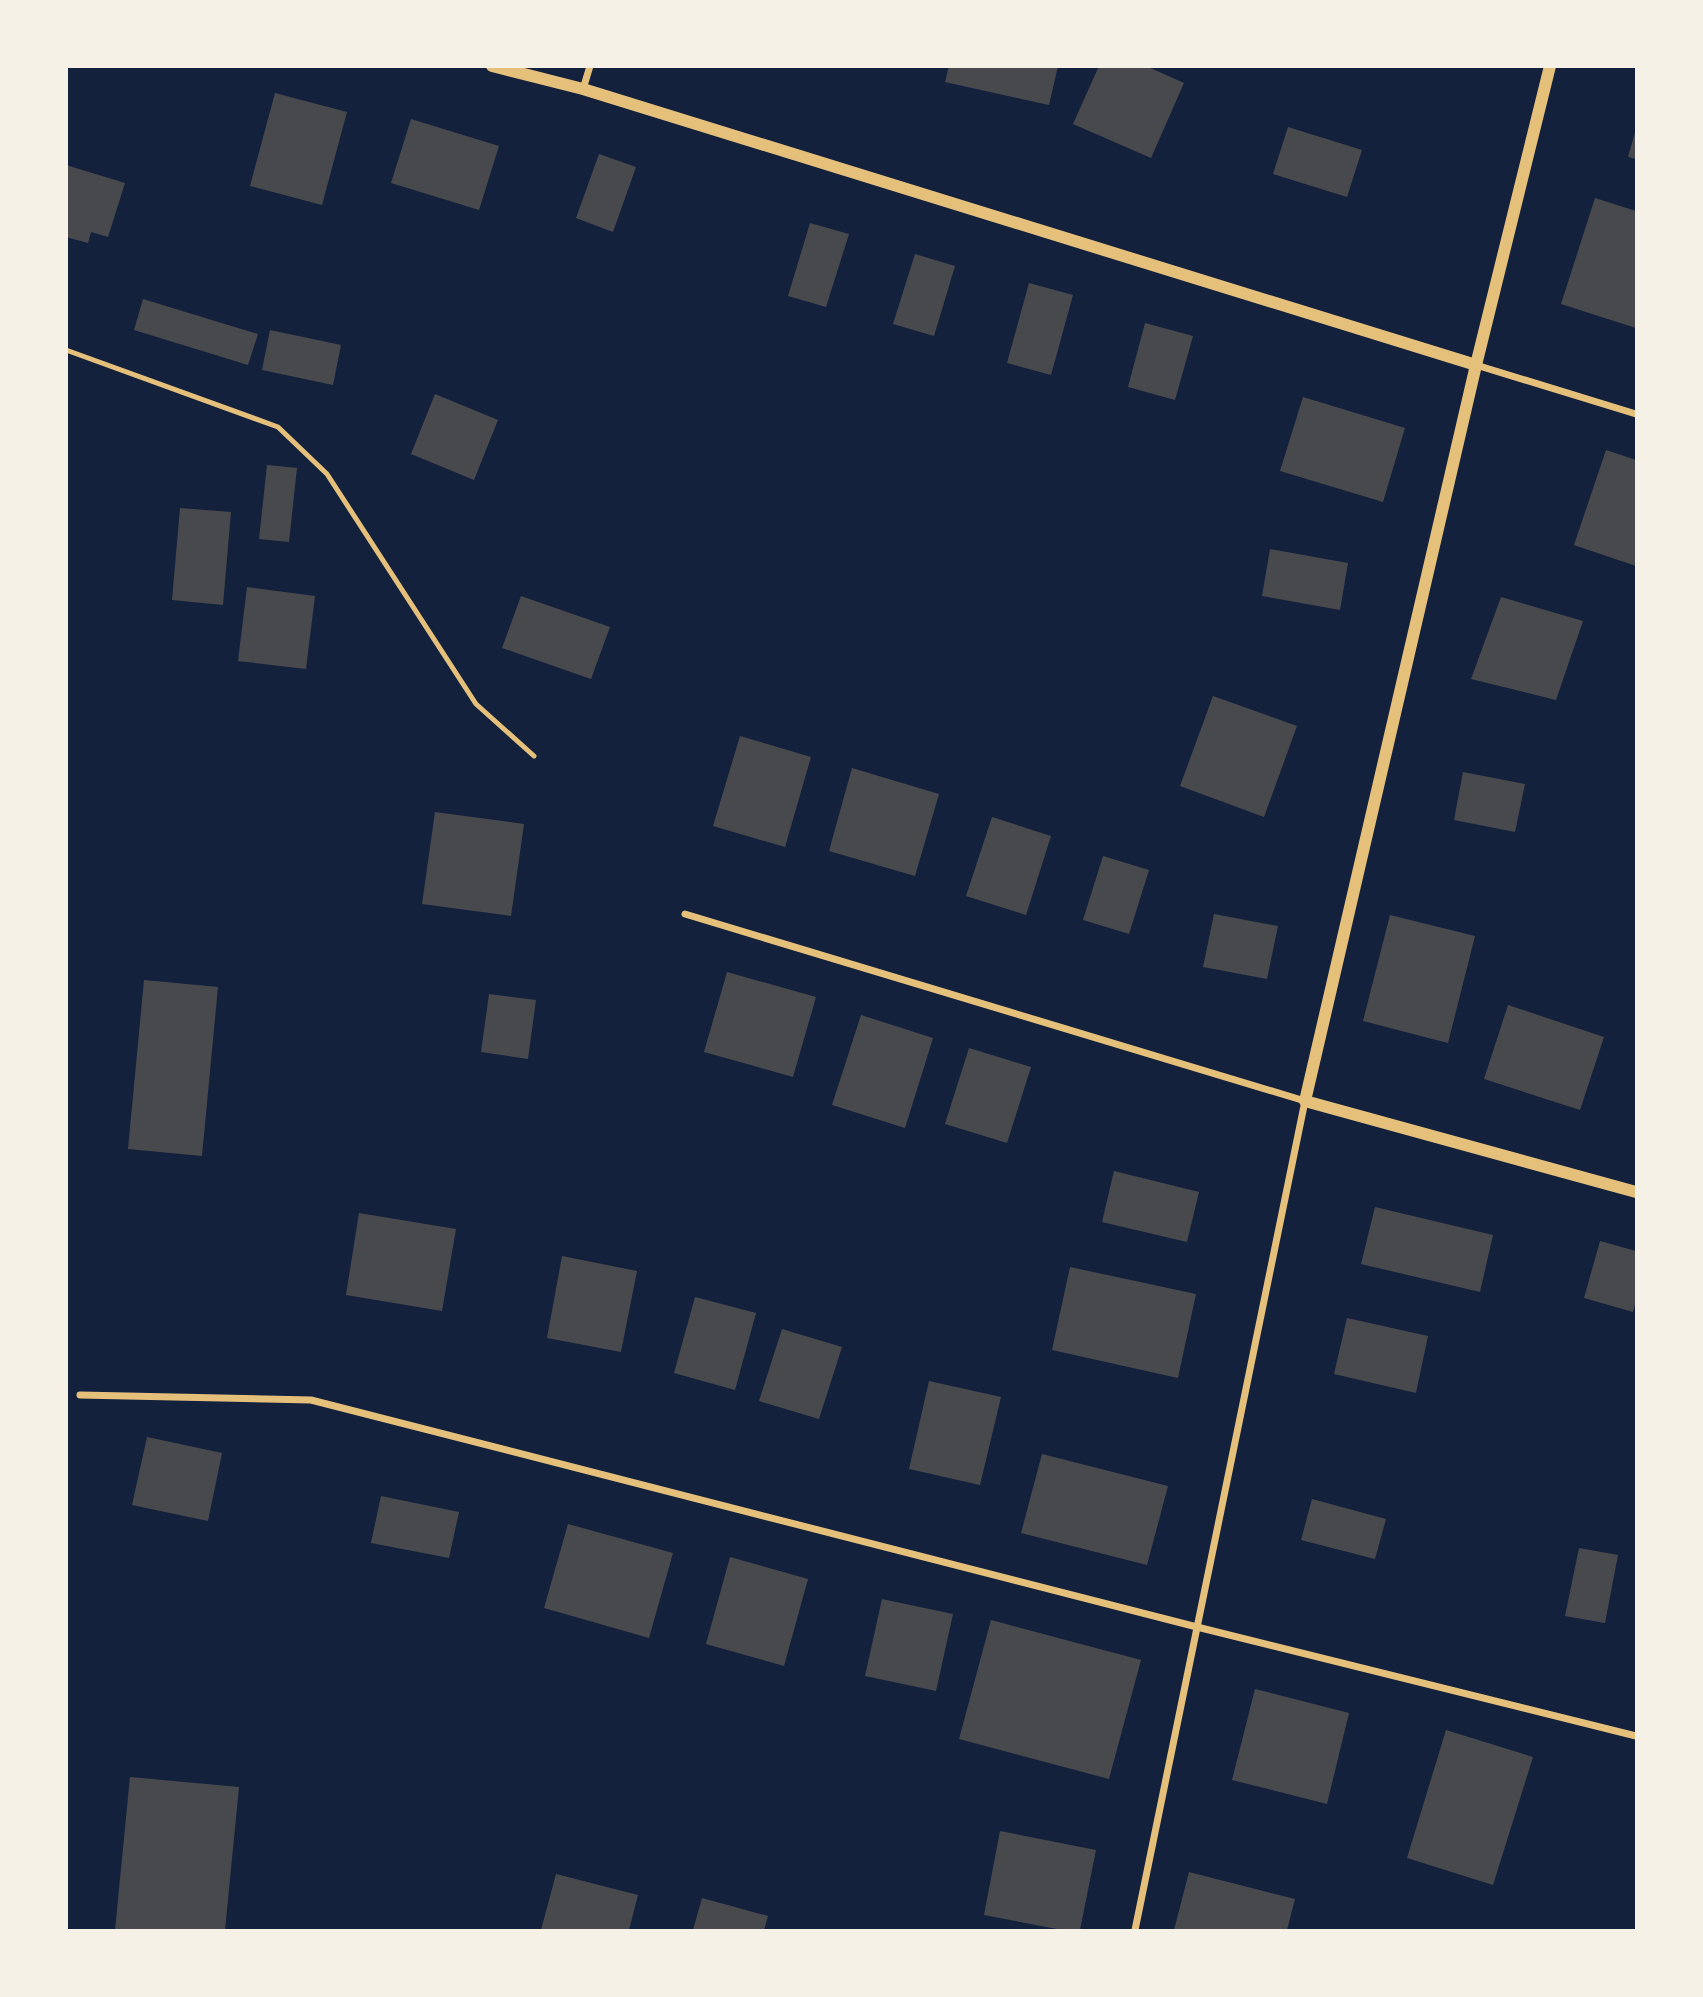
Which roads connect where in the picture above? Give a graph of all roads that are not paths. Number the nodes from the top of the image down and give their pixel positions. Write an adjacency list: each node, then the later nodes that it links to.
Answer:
1 (492, 66): 4 (street)
2 (590, 66): 4 (street)
3 (1550, 66): 6 (street)
4 (583, 89): 6 (street)
5 (66, 350): 8 (lane)
6 (1476, 365): 7 (street); 10 (street)
7 (1636, 414)
8 (534, 755)
9 (684, 914): 10 (street)
10 (1306, 1101): 11 (street); 13 (street)
11 (1636, 1192)
12 (80, 1395): 13 (street)
13 (1197, 1628): 14 (street); 15 (street)
14 (1636, 1736)
15 (1135, 1930)

